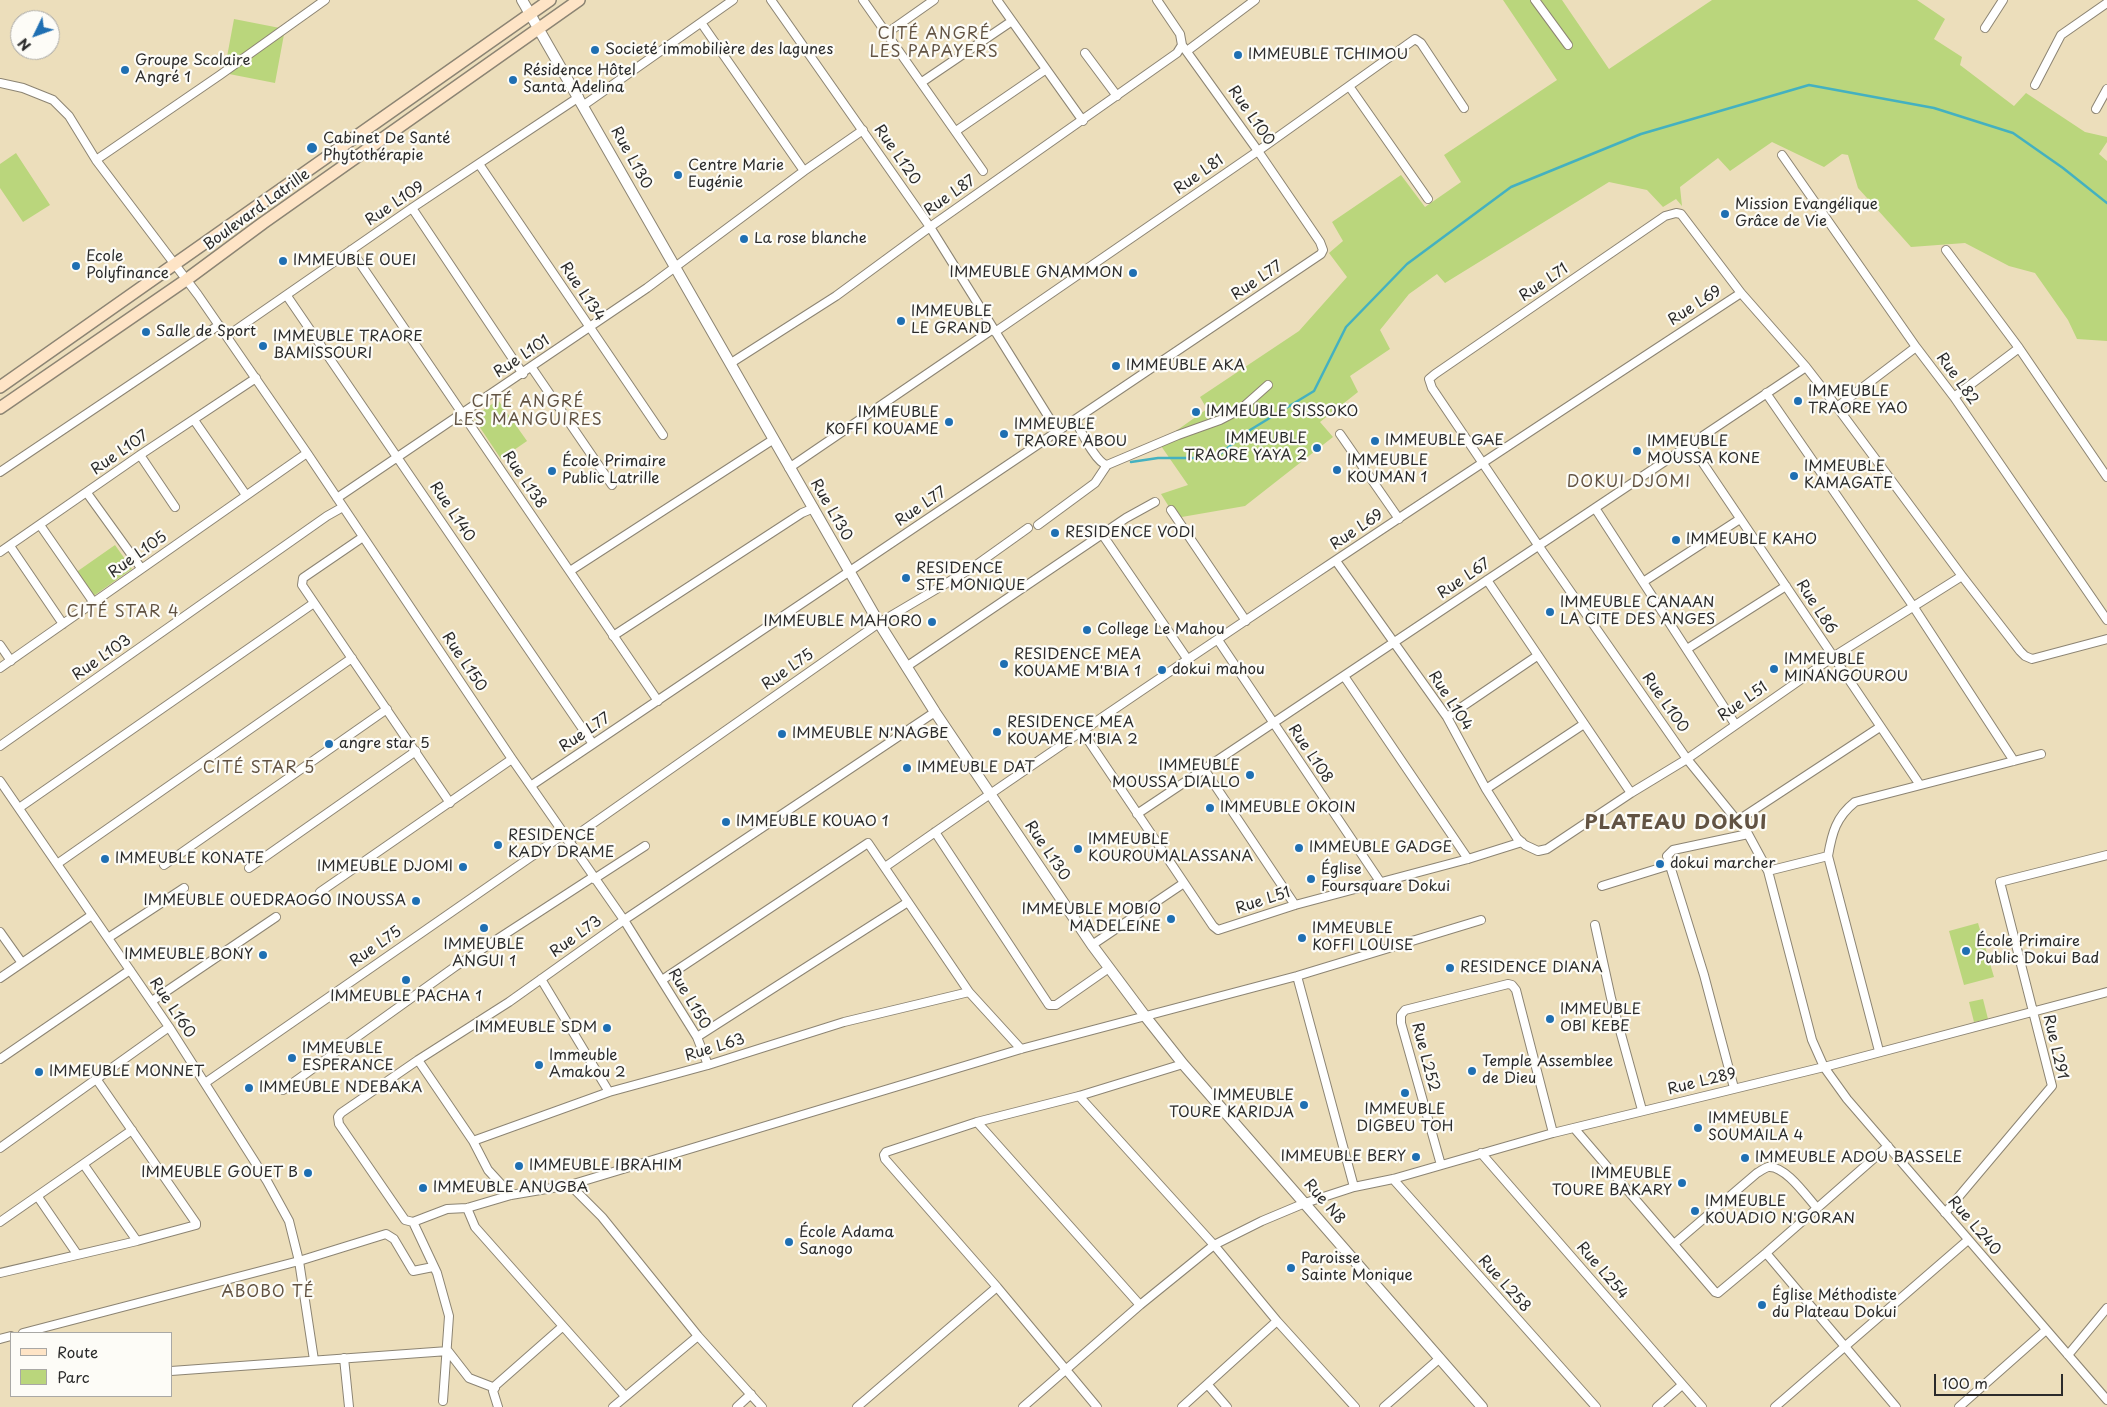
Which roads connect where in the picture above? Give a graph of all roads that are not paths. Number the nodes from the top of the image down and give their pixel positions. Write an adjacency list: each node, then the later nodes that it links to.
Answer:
1 (325, 0): 39 (street)
2 (522, 0): 15 (street, Rue L130)
3 (550, 0): 15 (main road, Boulevard Latrille)
4 (579, 0): 18 (main road, Boulevard Latrille)
5 (734, 0): 17 (street, Rue L109)
6 (771, 0): 35 (street, Rue L120)
7 (863, 0): 20 (street)
8 (934, 0): 20 (street)
9 (997, 0): 16 (street)
10 (1157, 0): 22 (street, Rue L100)
11 (1253, 0): 22 (street, Rue L87)
12 (1535, 0): 21 (street)
13 (2003, 0): 19 (street)
14 (2107, 3): 27 (street)
15 (530, 14): 18 (street, Rue L130); 49 (main road, Boulevard Latrille)
16 (1012, 21): 24 (street); 25 (street)
17 (702, 24): 31 (street, Rue L109); 41 (street)
18 (539, 28): 31 (street, Rue L130); 51 (main road, Boulevard Latrille)
19 (1985, 28)
20 (887, 32): 25 (street)
21 (1568, 45)
22 (1184, 48): 30 (street, Rue L87); 37 (street, Rue L100)
23 (1085, 53): 30 (street)
24 (1045, 70): 34 (street); 36 (street)
25 (922, 82): 36 (street)
26 (0, 83): 39 (street, Rue L150)
27 (2035, 85)
28 (1349, 86): 32 (street, Rue L81); 37 (street, Rue L81); 43 (street)
29 (2107, 89): 33 (street)
30 (1117, 96): 34 (street, Rue L87)
31 (582, 101): 40 (street, Rue L109); 50 (street, Rue L130)
32 (1464, 108)
33 (2096, 109)
34 (1083, 121): 45 (street, Rue L87)
35 (863, 130): 41 (street, Rue L101); 45 (street, Rue L120)
36 (956, 131): 42 (street)
37 (1258, 151): 47 (street, Rue L100); 56 (street, Rue L81)
38 (1782, 156): 58 (street, Rue L82)
39 (96, 160): 49 (street, Rue L150)
40 (479, 164): 44 (street, Rue L109); 55 (street, Rue L134)
41 (804, 171): 50 (street, Rue L101)
42 (984, 171)
43 (1428, 199)
44 (412, 208): 46 (street, Rue L109); 63 (street)
45 (930, 226): 56 (street, Rue L120); 60 (street, Rue L87)
46 (351, 250): 53 (street, Rue L109); 72 (street, Rue L138)
47 (1323, 250): 74 (street, Rue L77)
48 (1946, 250): 59 (street)
49 (173, 265): 51 (street, Rue L150); 67 (main road, Boulevard Latrille)
50 (675, 266): 55 (street, Rue L101); 60 (street, Rue L130)
51 (186, 280): 54 (street, Rue L150); 71 (main road, Boulevard Latrille)
52 (1741, 293): 61 (street); 65 (street, Rue L71); 83 (street, Rue L69)
53 (287, 296): 57 (street, Rue L109); 82 (street, Rue L140)
54 (219, 325): 57 (street, Rue L150); 86 (street)
55 (590, 328): 62 (street, Rue L101); 77 (street, Rue L134)
56 (994, 331): 75 (street, Rue L120); 85 (street, Rue L81)
57 (227, 336): 64 (street, Rue L150)
58 (1916, 346): 69 (street, Rue L82); 70 (street)
59 (2019, 348): 69 (street); 87 (street)
60 (731, 363): 78 (street, Rue L130)
61 (1806, 367): 68 (street, Rue L67); 70 (street)
62 (532, 368): 63 (street, Rue L101); 88 (street)
63 (523, 374): 72 (street, Rue L101)
64 (256, 378): 73 (street, Rue L107); 80 (street, Rue L150)
65 (1429, 379): 83 (street, Rue L100)
66 (1268, 385): 84 (street)
67 (0, 387)
68 (1766, 392): 79 (street, Rue L67); 118 (street)
69 (1954, 397): 119 (street, Rue L82)
70 (1837, 407): 112 (street)
71 (0, 408)
72 (462, 414): 82 (street, Rue L101); 110 (street, Rue L138)
73 (194, 420): 81 (street, Rue L107); 90 (street)
74 (1075, 420): 75 (street, Rue L77); 84 (street)
75 (1058, 432): 111 (street, Rue L77)
76 (1340, 434): 98 (street)
77 (662, 435)
78 (774, 439): 85 (street, Rue L130); 110 (street)
79 (1690, 444): 96 (street, Rue L67); 99 (street, Rue L86)
80 (307, 453): 90 (street, Rue L105); 91 (street, Rue L150)
81 (140, 455): 89 (street, Rue L107); 93 (street)
82 (398, 457): 91 (street, Rue L101); 146 (street, Rue L140)
83 (1482, 463): 98 (street, Rue L69); 105 (street, Rue L100)
84 (1107, 465): 100 (street)
85 (789, 468): 95 (street, Rue L130)
86 (0, 472)
87 (2107, 477)
88 (612, 485)
89 (87, 493): 101 (street, Rue L107); 109 (street)
90 (246, 495): 109 (street, Rue L105)
91 (337, 498): 94 (street, Rue L150)
92 (1155, 502): 103 (street)
93 (176, 507)
94 (342, 507): 104 (street, Rue L150); 147 (street, Rue L103)
95 (814, 508): 111 (street, Rue L130); 123 (street)
96 (1595, 508): 105 (street, Rue L67); 114 (street)
97 (1171, 510): 120 (street)
98 (1399, 519): 108 (street, Rue L69)
99 (1740, 519): 114 (street); 115 (street, Rue L86)
100 (1038, 525)
101 (40, 526): 106 (street, Rue L107); 116 (street)
102 (1028, 528): 121 (street, Rue L75)
103 (1102, 534): 132 (street); 134 (street)
104 (363, 537): 117 (street); 150 (street, Rue L150)
105 (1538, 545): 113 (street, Rue L67); 151 (street, Rue L100)
106 (10, 546): 107 (street, Rue L107); 122 (street)
107 (0, 552)
108 (1336, 561): 120 (street, Rue L69); 126 (street, Rue L104)
109 (141, 568): 116 (street, Rue L105)
110 (570, 571): 123 (street, Rue L138)
111 (849, 572): 121 (street, Rue L130); 137 (street, Rue L77)
112 (1962, 576): 118 (street, Rue L51); 124 (street)
113 (1487, 580): 126 (street, Rue L67); 129 (street)
114 (1643, 582): 128 (street)
115 (1786, 586): 128 (street); 130 (street, Rue L86)
116 (94, 603): 122 (street, Rue L105)
117 (314, 603): 131 (street); 161 (street)
118 (1913, 606): 130 (street, Rue L51); 152 (street)
119 (2107, 620)
120 (1246, 621): 125 (street, Rue L69)
121 (879, 623): 134 (street, Rue L130); 166 (street, Rue L75)
122 (63, 624): 133 (street, Rue L105)
123 (614, 636): 137 (street, Rue L138)
124 (2107, 639)
125 (1218, 640): 132 (street, Rue L69); 141 (street, Rue L108)
126 (1394, 644): 136 (street, Rue L67); 140 (street, Rue L104)
127 (0, 645): 133 (street)
128 (1687, 649): 143 (street)
129 (1537, 656): 140 (street); 142 (street)
130 (1833, 657): 143 (street, Rue L51); 144 (street, Rue L86)
131 (352, 658): 138 (street); 173 (street)
132 (1188, 660): 145 (street, Rue L69)
133 (11, 661): 135 (street, Rue L105)
134 (906, 667): 139 (street, Rue L130)
135 (0, 668)
136 (1344, 676): 141 (street, Rue L67); 172 (street)
137 (658, 701): 146 (street, Rue L77)
138 (387, 709): 148 (street); 174 (street)
139 (935, 712): 158 (street, Rue L130); 189 (street, Rue L73)
140 (1446, 717): 157 (street, Rue L104)
141 (1273, 723): 153 (street, Rue L67); 181 (street, Rue L108)
142 (1584, 724): 157 (street); 159 (street)
143 (1735, 724): 151 (street, Rue L51)
144 (1880, 727): 156 (street, Rue L86); 163 (street)
145 (1082, 731): 158 (street, Rue L69); 162 (street)
146 (593, 744): 155 (street, Rue L77)
147 (0, 746)
148 (416, 751): 160 (street); 177 (street)
149 (2041, 754): 152 (street)
150 (512, 759): 155 (street, Rue L150); 160 (street)
151 (1687, 759): 159 (street, Rue L51); 163 (street, Rue L100)
152 (2014, 761): 156 (street)
153 (1204, 769): 162 (street, Rue L67); 186 (street)
154 (0, 781): 161 (street, Rue L160)
155 (532, 785): 166 (street, Rue L150)
156 (1920, 786): 171 (street)
157 (1486, 789): 167 (street, Rue L104)
158 (991, 793): 164 (street, Rue L69); 194 (street, Rue L130)
159 (1631, 793): 169 (street, Rue L51)
160 (450, 803): 184 (street)
161 (19, 808): 173 (street, Rue L160)
162 (1137, 814): 180 (street)
163 (1737, 821): 165 (street, Rue L100)
164 (935, 832): 176 (street, Rue L69); 196 (street)
165 (1748, 834): 175 (street); 178 (street, Rue L100)
166 (566, 837): 179 (street, Rue L150); 217 (street, Rue L75)
167 (1522, 842): 169 (street, Rue L104); 172 (street, Rue L51)
168 (645, 846): 179 (street)
169 (1541, 851)
170 (2107, 855): 205 (street, Rue L291)
171 (1828, 856): 178 (street); 210 (street)
172 (1468, 859): 181 (street, Rue L51)
173 (57, 864): 187 (street, Rue L160)
174 (164, 865)
175 (1670, 865): 182 (street); 218 (street)
176 (885, 867): 185 (street); 201 (street)
177 (249, 868)
178 (1768, 871): 215 (street, Rue L100)
179 (594, 878): 189 (street, Rue L150); 219 (street)
180 (1184, 883): 186 (street, Rue L51); 194 (street)
181 (1381, 883): 186 (street, Rue L51)
182 (1602, 886)
183 (184, 888): 193 (street)
184 (320, 892)
185 (908, 902): 202 (street); 208 (street)
186 (1295, 905)
187 (92, 915): 193 (street, Rue L160); 195 (street)
188 (276, 917): 204 (street)
189 (624, 920): 200 (street, Rue L73); 201 (street, Rue L150)
190 (1481, 920): 198 (street)
191 (1595, 926): 222 (street)
192 (0, 932): 195 (street)
193 (108, 938): 197 (street, Rue L160)
194 (1092, 945): 196 (street, Rue L130)
195 (22, 963): 199 (street)
196 (1109, 968): 206 (street, Rue L130)
197 (130, 970): 204 (street, Rue L160); 211 (street)
198 (1297, 976): 206 (street); 235 (street)
199 (0, 978)
200 (541, 979): 212 (street, Rue L73); 220 (street)
201 (662, 980): 208 (street, Rue L150)
202 (969, 992): 209 (street); 214 (street, Rue L63)
203 (2107, 992): 205 (street, Rue L289)
204 (152, 1001): 207 (street, Rue L160)
205 (2033, 1011): 210 (street, Rue L289); 241 (street, Rue L291)
206 (1145, 1016): 209 (street); 213 (street, Rue N8)
207 (169, 1027): 216 (street); 217 (street, Rue L160)
208 (697, 1037): 214 (street, Rue L150)
209 (1022, 1049): 234 (street)
210 (1879, 1051): 215 (street, Rue L289)
211 (0, 1059)
212 (418, 1060): 227 (street); 242 (street, Rue L73)
213 (1184, 1064): 221 (street); 238 (street, Rue N8)
214 (708, 1065): 220 (street, Rue L63)
215 (1824, 1067): 218 (street, Rue L289); 228 (street, Rue L240)
216 (96, 1080): 225 (street); 229 (street)
217 (205, 1083): 250 (street, Rue L160)
218 (1734, 1088): 222 (street, Rue L289)
219 (283, 1090)
220 (609, 1092): 227 (street, Rue L63)
221 (1079, 1096): 223 (street); 247 (street)
222 (1642, 1110): 224 (street, Rue L289)
223 (977, 1122): 253 (street); 254 (street)
224 (1574, 1128): 226 (street, Rue L289); 246 (street)
225 (132, 1130): 231 (street); 245 (street)
226 (1554, 1133): 230 (street, Rue L289); 232 (street, Rue L252)
227 (473, 1141): 236 (street)
228 (1888, 1146): 240 (street); 241 (street, Rue L240)
229 (0, 1148)
230 (1481, 1153): 232 (street, Rue L289); 270 (street, Rue L254)
231 (84, 1165): 237 (street); 245 (street)
232 (1440, 1165): 233 (street, Rue L289)
233 (1393, 1179): 235 (street, Rue L289); 289 (street, Rue L258)
234 (570, 1185): 236 (street); 260 (street)
235 (1354, 1187): 238 (street, Rue L289)
236 (511, 1195): 239 (street)
237 (38, 1197): 243 (street); 249 (street)
238 (1305, 1203): 247 (street, Rue L289); 265 (street, Rue N8)
239 (467, 1208): 242 (street); 257 (street)
240 (1817, 1208): 246 (street); 248 (street)
241 (1945, 1213): 244 (street, Rue L240)
242 (409, 1221): 251 (street)
243 (0, 1222)
244 (1968, 1240): 258 (street, Rue L240); 261 (street)
245 (137, 1241): 249 (street)
246 (1674, 1244): 248 (street)
247 (1214, 1245): 254 (street, Rue L289); 256 (street)
248 (1766, 1253): 261 (street)
249 (77, 1254): 252 (street)
250 (299, 1261): 251 (street); 259 (street); 266 (street, Rue L160)
251 (433, 1266): 262 (street)
252 (0, 1273)
253 (997, 1287): 268 (street); 281 (street)
254 (1140, 1305): 268 (street, Rue L289)
255 (2107, 1308): 263 (street)
256 (1278, 1321): 269 (street); 286 (street)
257 (562, 1328): 271 (street); 273 (street)
258 (2046, 1330): 263 (street, Rue L240); 294 (street)
259 (27, 1332)
260 (698, 1336): 272 (street); 273 (street)
261 (1844, 1346): 292 (street); 293 (street)
262 (448, 1351): 264 (street); 271 (street); 275 (street)
263 (2068, 1355): 274 (street, Rue L240)
264 (344, 1358): 266 (street); 276 (street)
265 (1440, 1358): 287 (street); 288 (street, Rue N8)
266 (314, 1360): 267 (street)
267 (172, 1370)
268 (1065, 1370): 282 (street, Rue L289); 283 (street)
269 (1208, 1385): 284 (street); 285 (street)
270 (1682, 1385): 290 (street); 291 (street, Rue L254)
271 (495, 1388): 277 (street)
272 (751, 1394): 279 (street); 280 (street)
273 (625, 1396): 278 (street)
274 (2107, 1400)
275 (443, 1401)
276 (350, 1407)
277 (498, 1407)
278 (613, 1407)
279 (737, 1407)
280 (762, 1407)
281 (857, 1407)
282 (1023, 1407)
283 (1097, 1407)
284 (1182, 1407)
285 (1227, 1407)
286 (1355, 1407)
287 (1384, 1407)
288 (1482, 1407)
289 (1596, 1407)
290 (1657, 1407)
291 (1702, 1407)
292 (1775, 1407)
293 (1896, 1407)
294 (1959, 1407)

